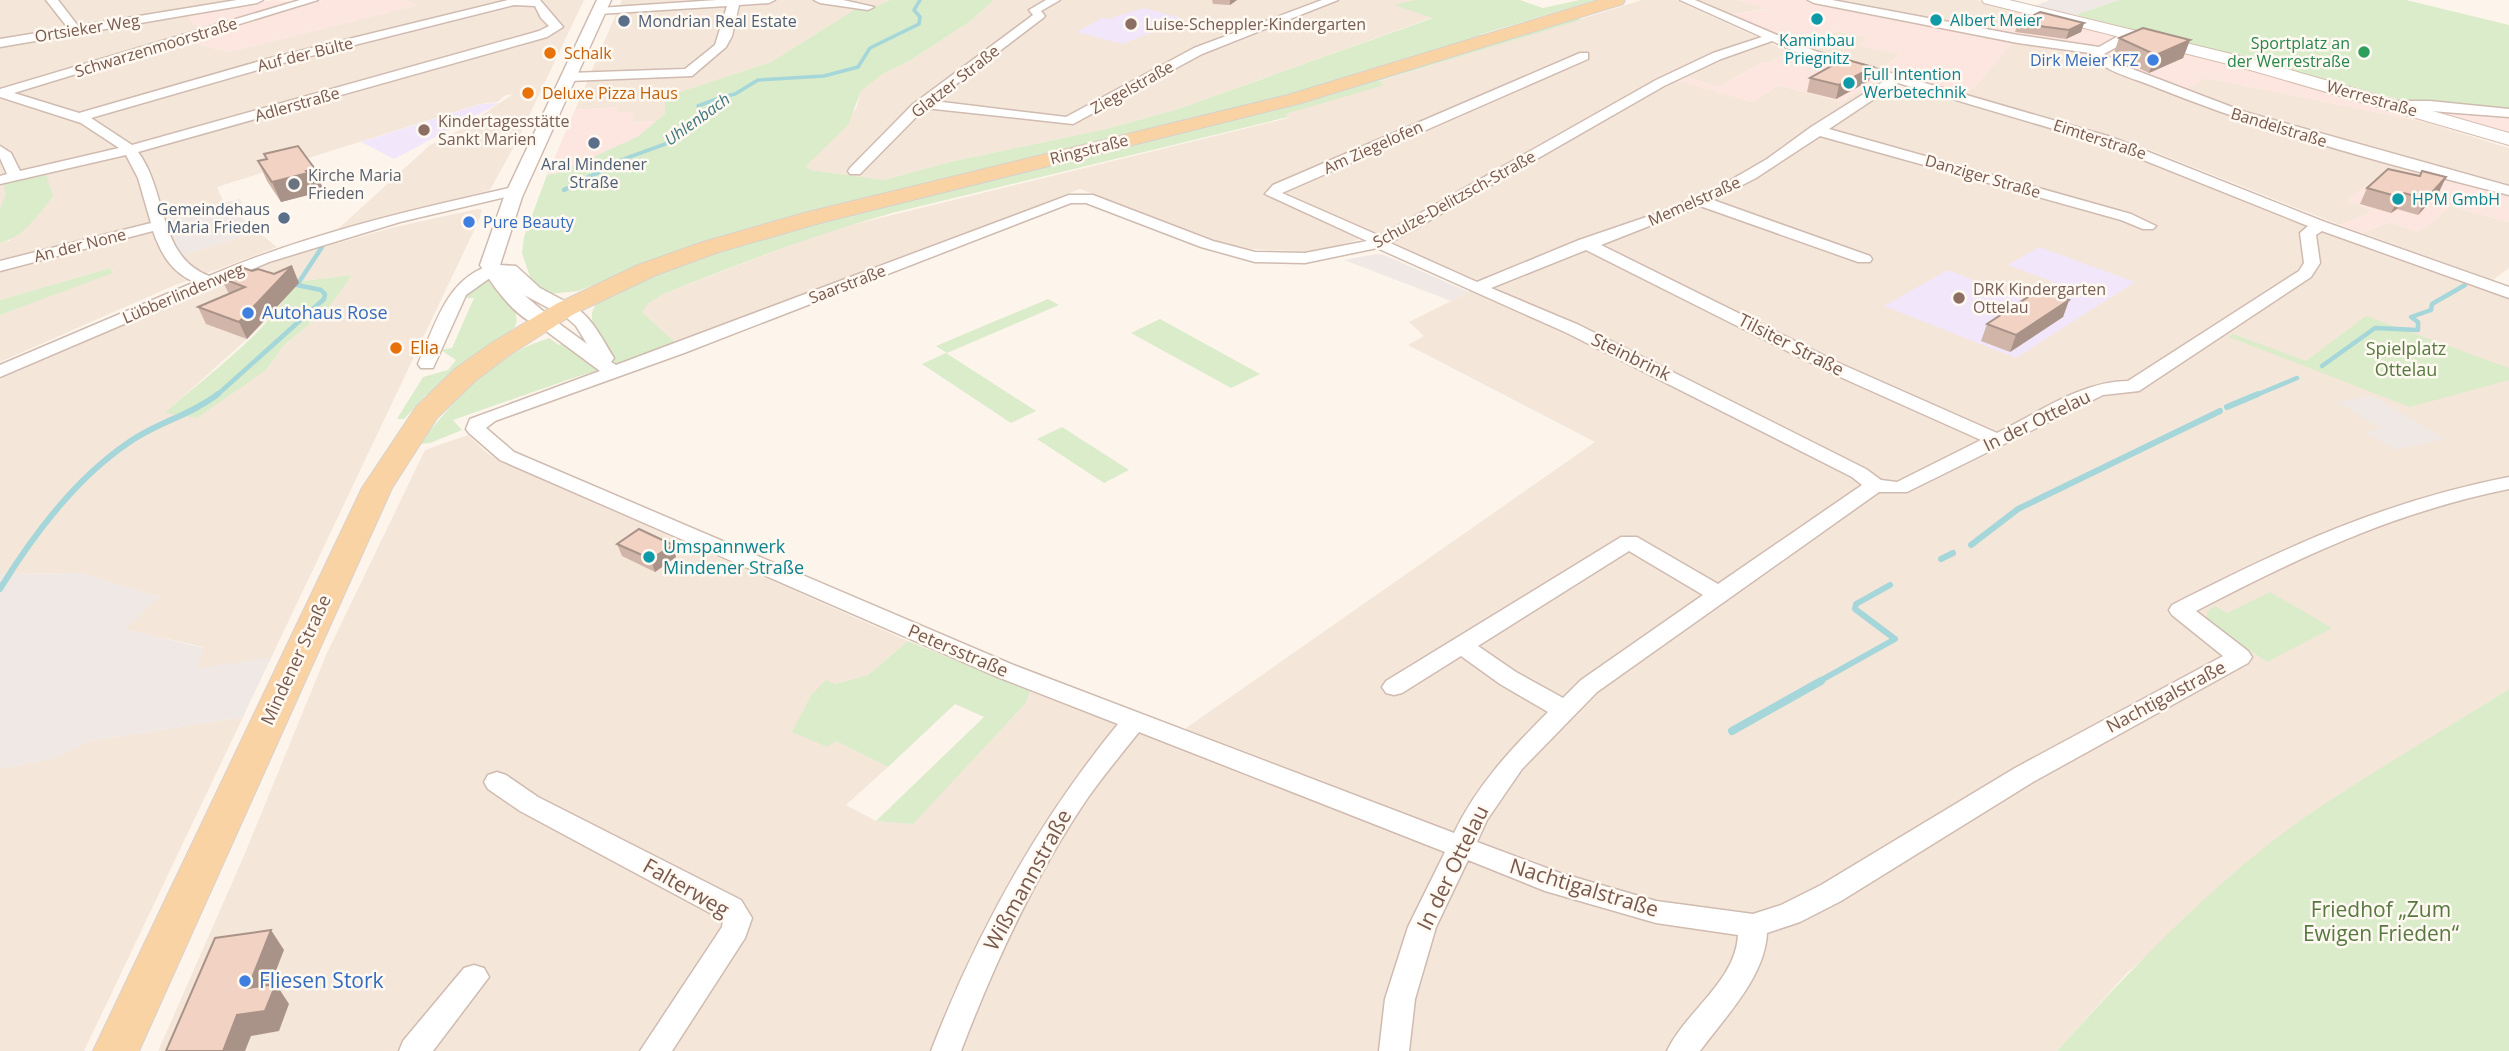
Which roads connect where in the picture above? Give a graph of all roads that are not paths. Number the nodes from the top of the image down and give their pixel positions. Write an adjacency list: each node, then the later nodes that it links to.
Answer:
1 (52, 0): 16 (street)
2 (257, 0): 16 (street, Ortsieker Weg)
3 (313, 0): 24 (street, Schwarzenmoorstraße)
4 (769, 0): 13 (street)
5 (820, 0): 15 (street)
6 (1054, 0): 25 (street, Glatzer Straße)
7 (1332, 0): 25 (street, Ziegelstraße)
8 (1617, 0): 52 (main road, Ringstraße)
9 (1686, 0): 18 (street, Eimterstraße)
10 (1815, 0): 20 (street)
11 (1990, 0): 17 (main road, Werrestraße)
12 (536, 1): 28 (street, Auf der Bülte); 32 (street, Adlerstraße)
13 (734, 2): 14 (street); 22 (street)
14 (601, 5): 22 (street)
15 (868, 7)
16 (75, 30): 19 (street, Ortsieker Weg)
17 (2131, 34): 20 (street); 26 (main road, Werrestraße)
18 (1770, 38): 23 (street, Eimterstraße); 43 (street, Schulze-Delitzsch-Straße)
19 (0, 43)
20 (2098, 50): 36 (street, Bandelstraße)
21 (1584, 56): 43 (street, Am Ziegelofen)
22 (569, 77): 37 (street)
23 (1895, 80): 29 (street, Memelstraße); 41 (street, Eimterstraße)
24 (1, 93): 28 (street)
25 (923, 104): 33 (street, Glatzer Straße)
26 (2397, 105): 27 (street); 30 (main road, Werrestraße)
27 (2509, 113)
28 (76, 118): 32 (street)
29 (1816, 130): 39 (street, Memelstraße); 42 (street, Danziger Straße)
30 (2509, 139)
31 (0, 150): 34 (street)
32 (130, 150): 34 (street, Adlerstraße); 40 (street)
33 (855, 171)
34 (15, 177): 35 (street, Adlerstraße)
35 (0, 180)
36 (2509, 191)
37 (512, 195): 45 (street); 49 (street, Lübberlindenweg)
38 (1080, 197): 43 (street, Schulze-Delitzsch-Straße); 55 (street, Saarstraße)
39 (1701, 201): 44 (street, Memelstraße); 46 (street)
40 (160, 225): 47 (street, An der None); 49 (street)
41 (2320, 225): 51 (street, Eimterstraße); 57 (street, In der Ottelau)
42 (2148, 226)
43 (1380, 243): 50 (street, Steinbrink)
44 (1586, 243): 50 (street, Memelstraße); 57 (street, Tilsiter Straße)
45 (494, 247): 48 (street); 52 (street)
46 (1864, 259)
47 (0, 266)
48 (493, 270): 52 (street); 53 (street)
49 (210, 282): 54 (street, Lübberlindenweg)
50 (1476, 288): 59 (street, Steinbrink)
51 (2509, 292)
52 (554, 315): 55 (street); 69 (main road, Mindener Straße)
53 (427, 364)
54 (0, 372)
55 (614, 372): 56 (street, Saarstraße)
56 (477, 423): 64 (street, Petersstraße)
57 (1998, 440): 59 (street, In der Ottelau)
58 (2509, 483): 67 (street, Nachtigalstraße)
59 (1875, 485): 60 (street, In der Ottelau)
60 (1720, 594): 61 (street); 63 (street, In der Ottelau)
61 (1461, 645): 62 (street); 63 (street)
62 (1394, 687)
63 (1563, 709): 66 (street, In der Ottelau)
64 (1133, 722): 66 (street, Petersstraße); 72 (street, Wißmannstraße)
65 (497, 782): 71 (street, Falterweg)
66 (1459, 845): 67 (street, Nachtigalstraße); 73 (street, In der Ottelau)
67 (1753, 926): 74 (street)
68 (474, 977): 70 (street)
69 (116, 1051)
70 (414, 1051)
71 (655, 1051)
72 (946, 1051)
73 (1394, 1051)
74 (1682, 1051)

